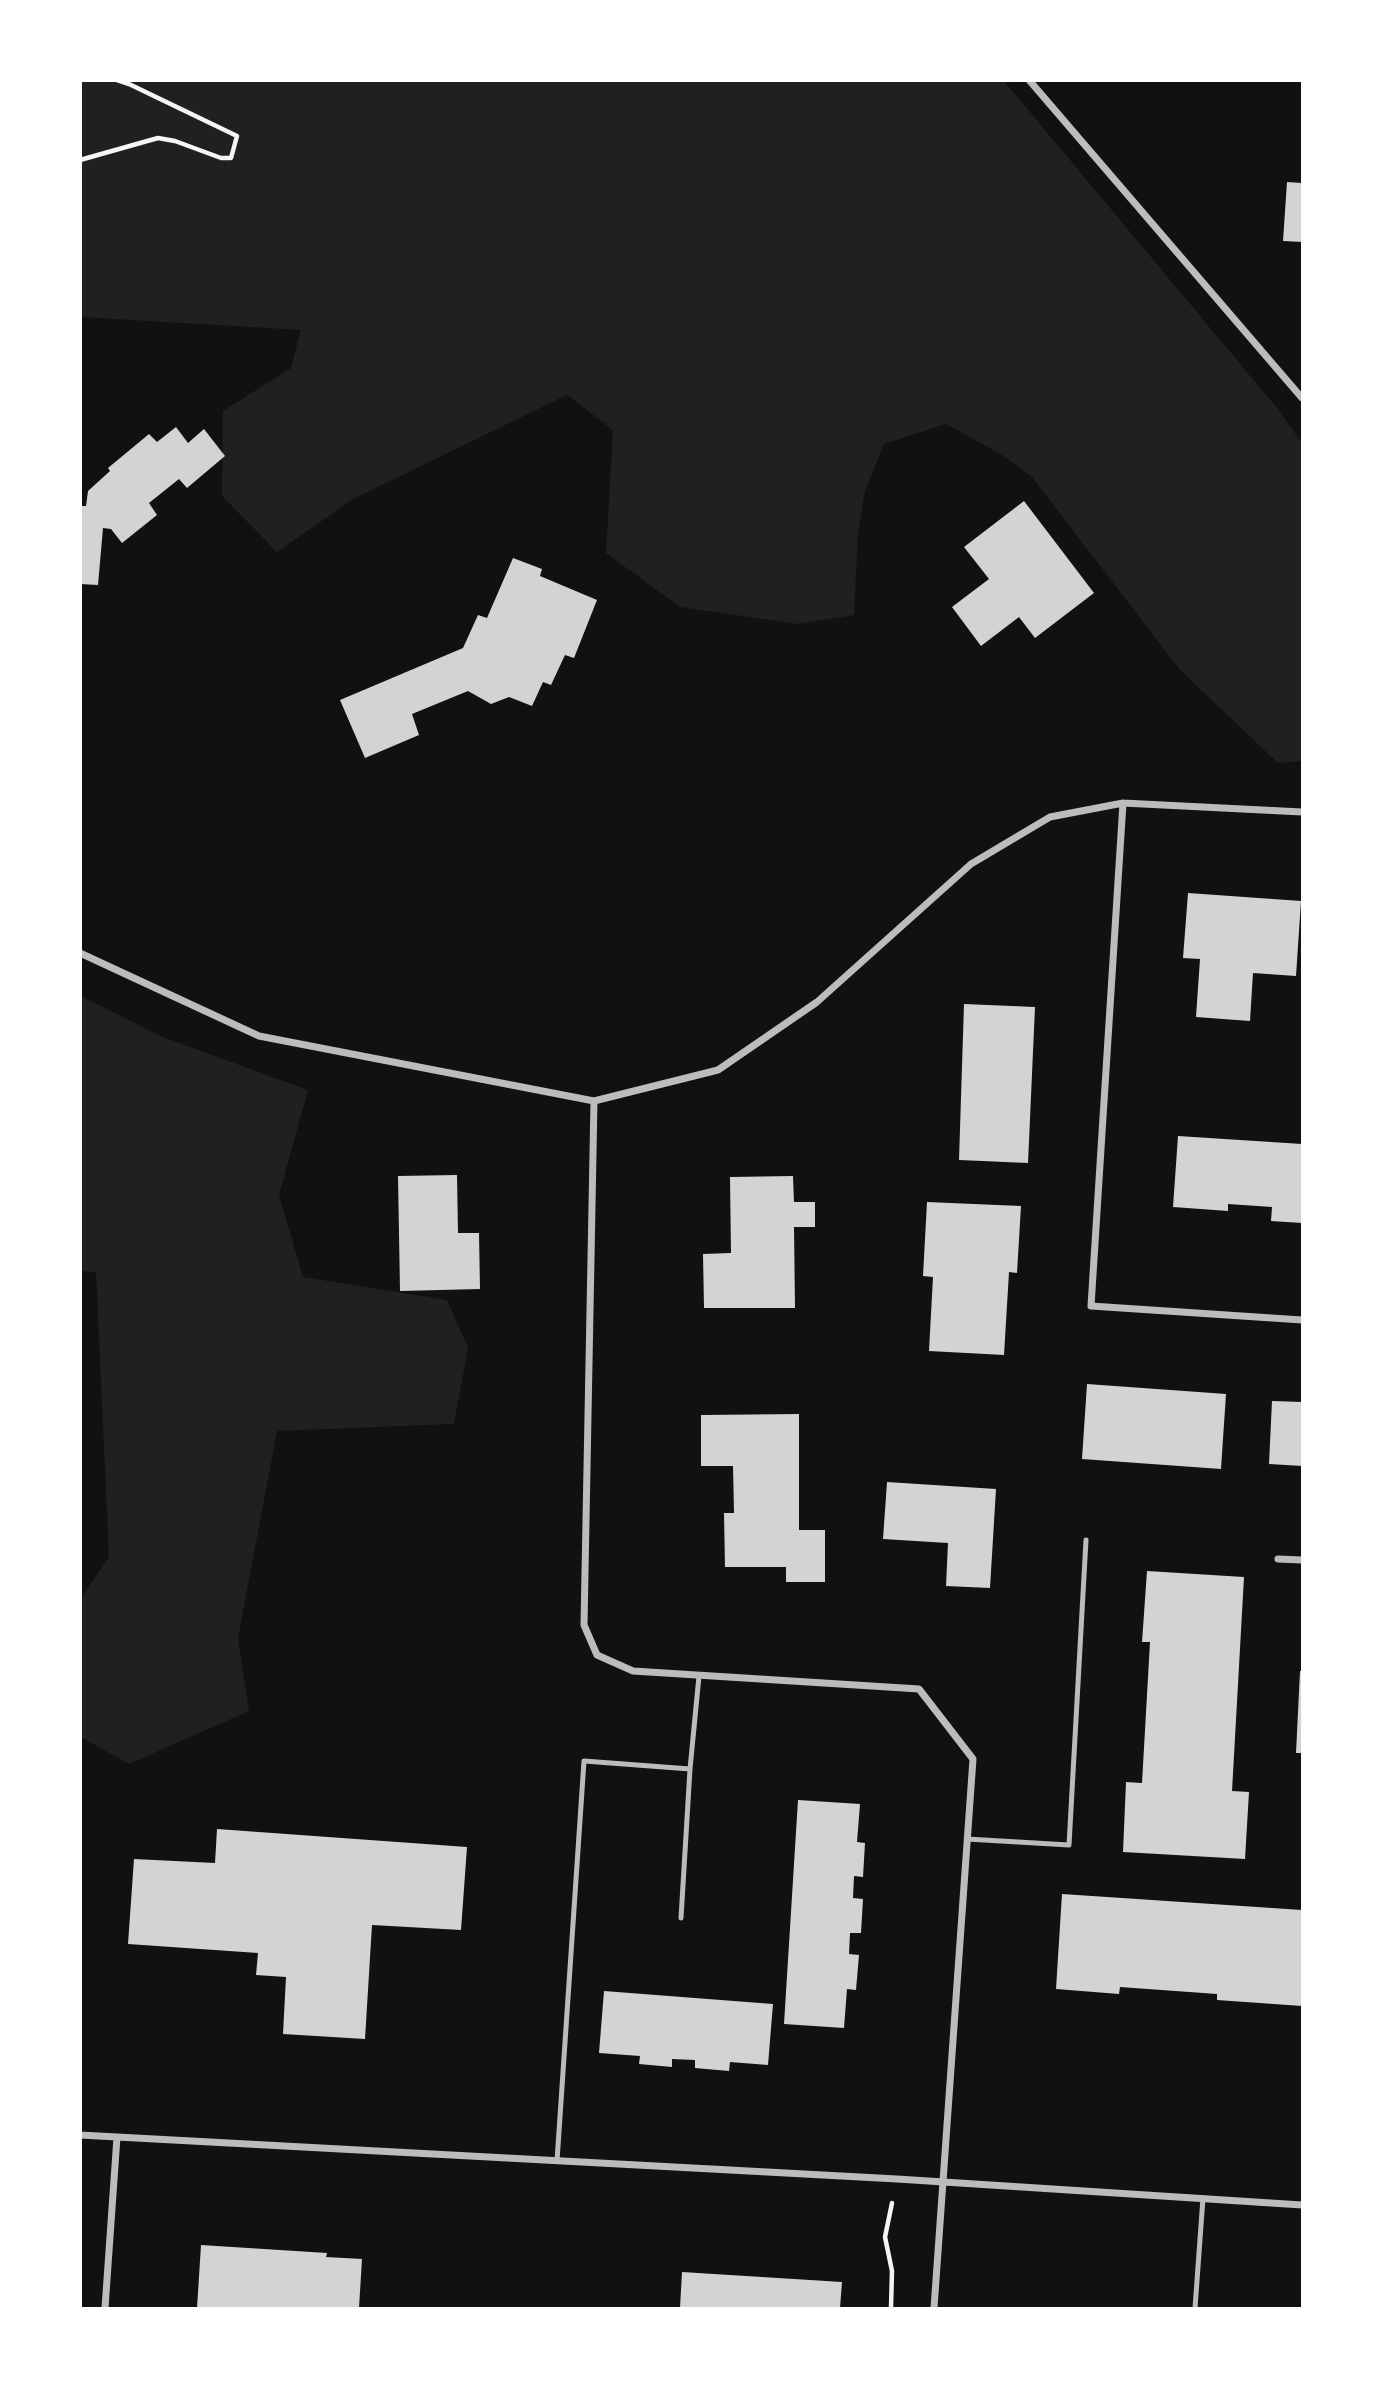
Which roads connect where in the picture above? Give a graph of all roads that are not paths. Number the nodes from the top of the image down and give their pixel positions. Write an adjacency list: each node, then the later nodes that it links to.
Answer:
1 (1029, 80): 2 (street)
2 (1303, 398)
3 (1124, 803): 4 (street); 6 (street); 7 (street)
4 (1303, 812)
5 (80, 953): 6 (street)
6 (593, 1101): 11 (street)
7 (1303, 1320)
8 (1086, 1540): 13 (lane)
9 (1278, 1559): 10 (street)
10 (1303, 1560)
11 (699, 1675): 12 (lane); 13 (street)
12 (690, 1769): 14 (lane); 17 (lane)
13 (967, 1839): 18 (street)
14 (681, 1918)
15 (80, 2135): 16 (street)
16 (117, 2137): 17 (street); 21 (street)
17 (557, 2161): 18 (street)
18 (944, 2181): 19 (street); 22 (street)
19 (1203, 2198): 20 (street); 23 (lane)
20 (1303, 2205)
21 (105, 2308)
22 (934, 2308)
23 (1195, 2308)

